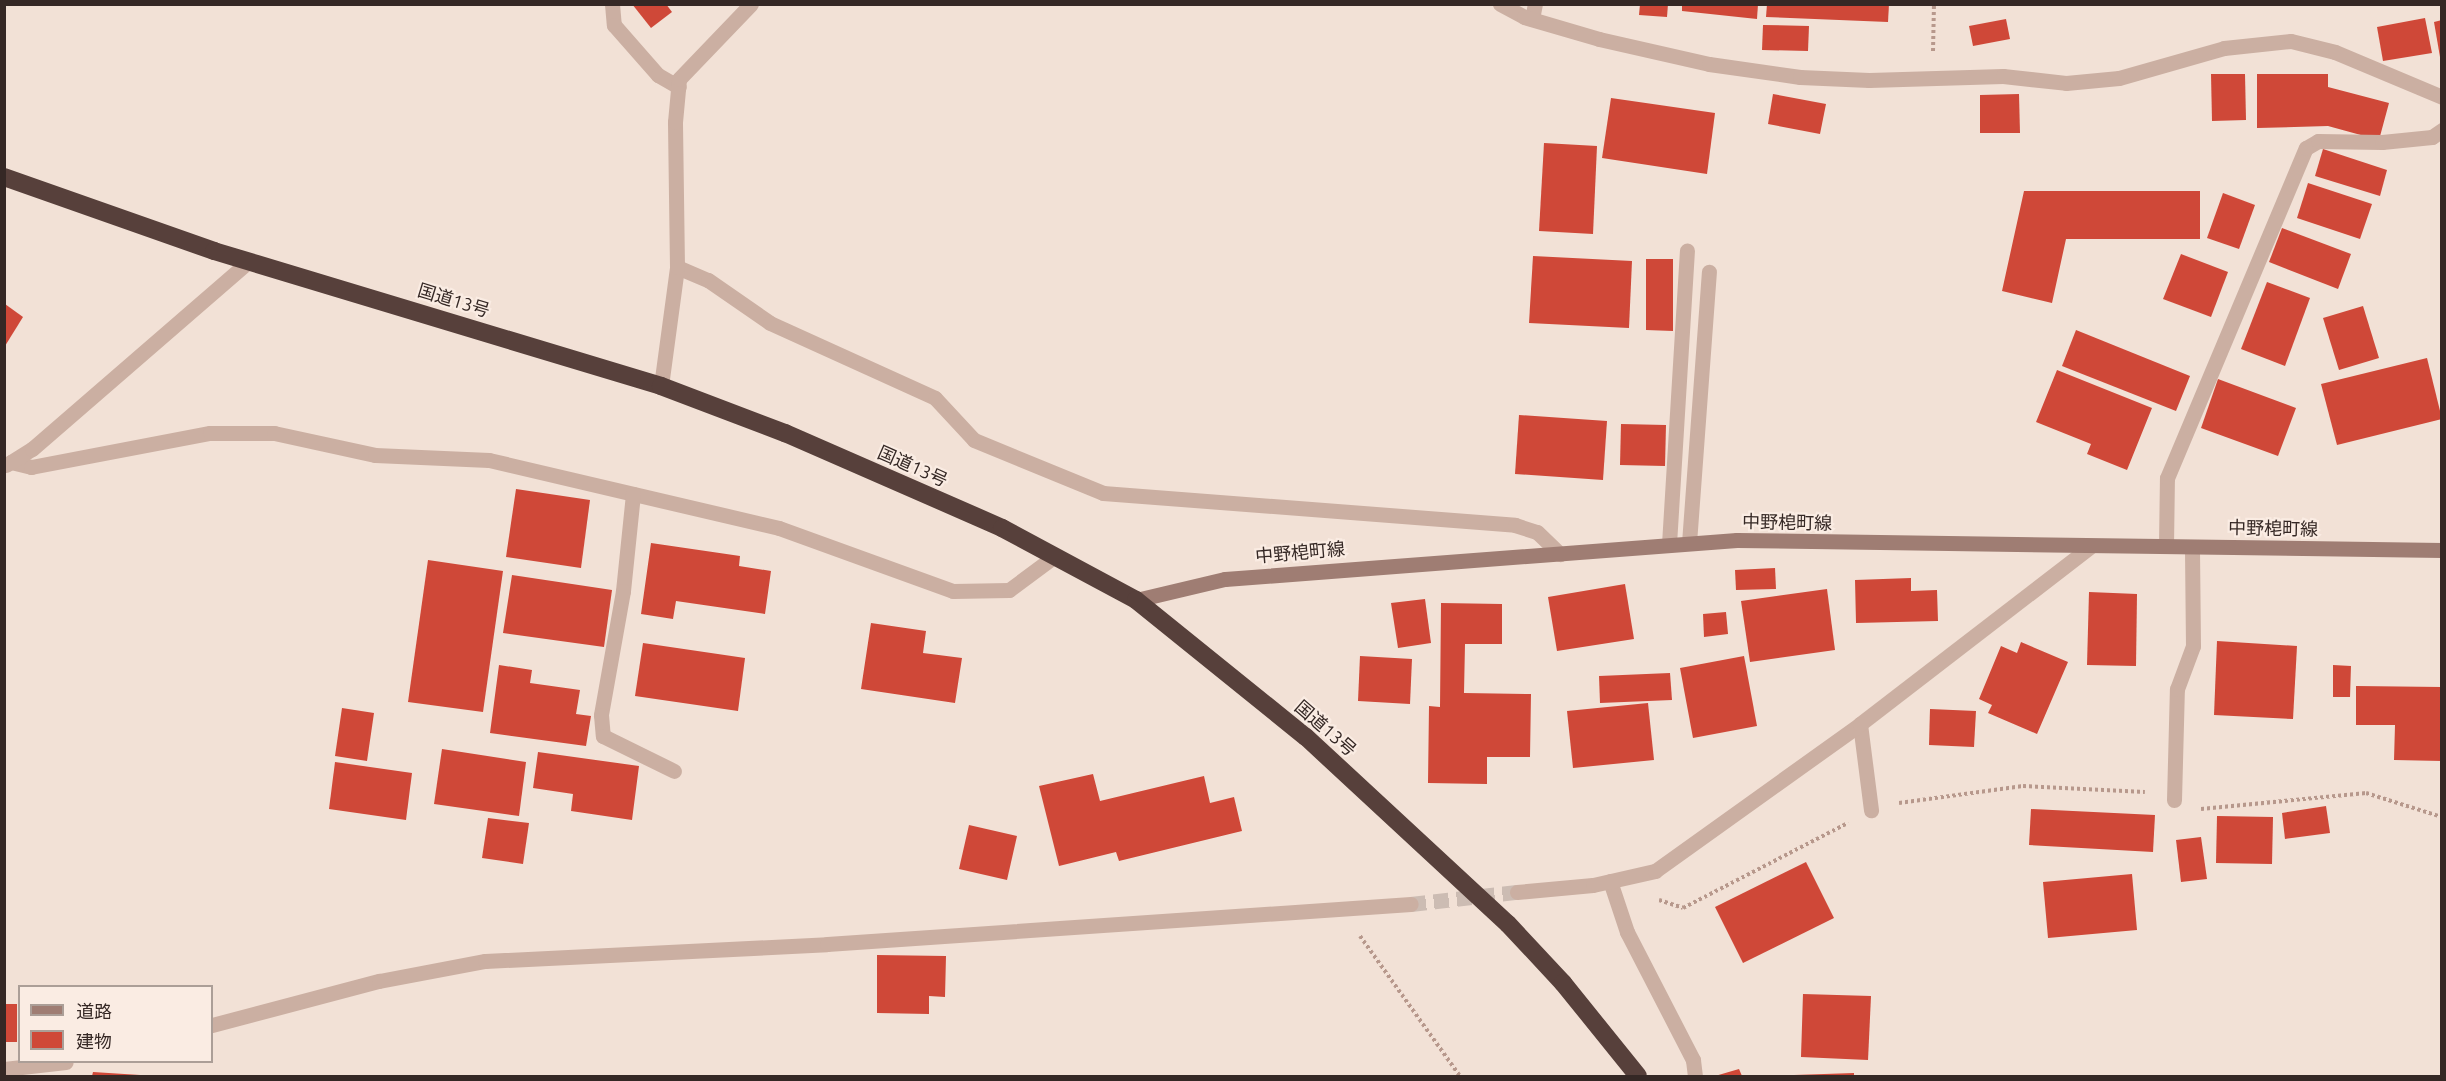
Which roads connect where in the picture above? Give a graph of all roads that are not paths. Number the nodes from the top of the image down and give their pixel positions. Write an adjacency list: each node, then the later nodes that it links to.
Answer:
1 (612, 4): 5 (street)
2 (752, 4): 5 (street)
3 (1500, 4): 4 (street)
4 (1533, 12): 6 (street)
5 (679, 87): 11 (street)
6 (2442, 97)
7 (2442, 130): 19 (street)
8 (4, 177): 10 (highway, 国道13号)
9 (1686, 251): 17 (street)
10 (249, 261): 13 (highway, 国道13号); 14 (street)
11 (677, 267): 13 (street); 22 (street)
12 (1709, 272): 16 (street)
13 (661, 386): 23 (highway, 国道13号)
14 (8, 464): 15 (street)
15 (633, 494): 23 (street); 26 (street)
16 (1689, 543): 17 (main road, 中野梍町線); 18 (main road, 中野梍町線)
17 (1669, 544): 22 (main road, 中野梍町線)
18 (2091, 546): 19 (main road, 中野梍町線); 25 (street)
19 (2166, 546): 20 (main road, 中野梍町線)
20 (2192, 547): 21 (main road, 中野梍町線); 27 (street)
21 (2442, 550)
22 (1560, 555): 24 (main road, 中野梍町線)
23 (1055, 556): 24 (highway, 国道13号)
24 (1136, 600): 35 (highway, 国道13号)
25 (1860, 724): 28 (street); 29 (street)
26 (674, 771)
27 (2174, 800)
28 (1871, 810)
29 (1610, 881): 30 (street); 36 (street)
30 (1517, 892)
31 (1411, 904): 32 (street)
32 (213, 1025)
33 (58, 1063): 34 (street)
34 (4, 1070)
35 (1638, 1077)
36 (1695, 1077)

